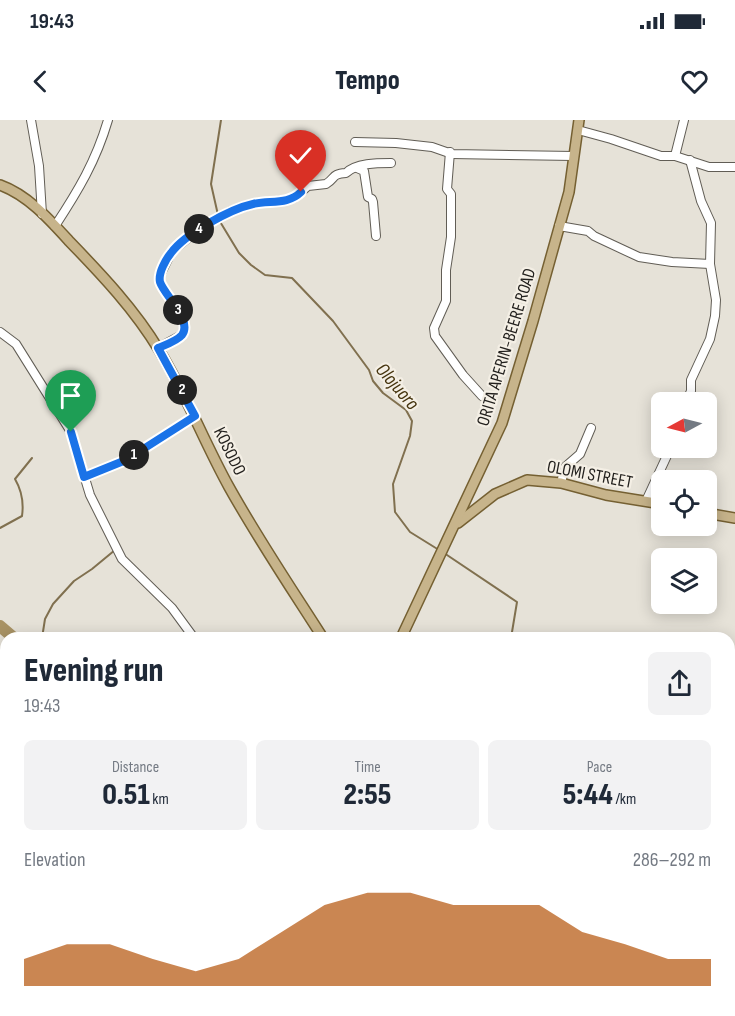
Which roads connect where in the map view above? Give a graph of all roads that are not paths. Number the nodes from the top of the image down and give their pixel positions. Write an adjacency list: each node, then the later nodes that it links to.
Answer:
1 (31, 120): 15 (street)
2 (108, 120): 16 (street)
3 (579, 120): 5 (main road, ORITA APERIN-BEERE ROAD)
4 (684, 120): 9 (street)
5 (578, 130): 8 (main road, ORITA APERIN-BEERE ROAD); 9 (street)
6 (355, 142): 7 (street)
7 (450, 152): 8 (street); 23 (street)
8 (574, 156): 17 (main road, ORITA APERIN-BEERE ROAD)
9 (675, 156): 10 (street)
10 (690, 160): 12 (street); 19 (street)
11 (391, 163): 13 (street)
12 (735, 166)
13 (357, 168): 18 (street); 21 (street)
14 (0, 185): 15 (main road, KOSODO)
15 (42, 214): 16 (main road, KOSODO)
16 (55, 226): 21 (main road, KOSODO)
17 (559, 226): 19 (street); 33 (main road, ORITA APERIN-BEERE ROAD)
18 (376, 236)
19 (710, 264): 22 (street)
20 (0, 332): 27 (street)
21 (158, 348): 24 (main road, KOSODO)
22 (691, 392)
23 (483, 396)
24 (195, 416): 27 (street); 35 (main road, KOSODO)
25 (591, 428): 28 (street)
26 (666, 458): 29 (street)
27 (84, 477): 34 (street)
28 (561, 483): 29 (main road, OLOMI STREET); 33 (main road, OLOMI STREET)
29 (646, 501): 30 (main road, OLOMI STREET)
30 (651, 502)
31 (717, 515): 32 (main road)
32 (735, 518)
33 (454, 526): 36 (main road, ORITA APERIN-BEERE ROAD)
34 (190, 632)
35 (319, 632)
36 (404, 632)

